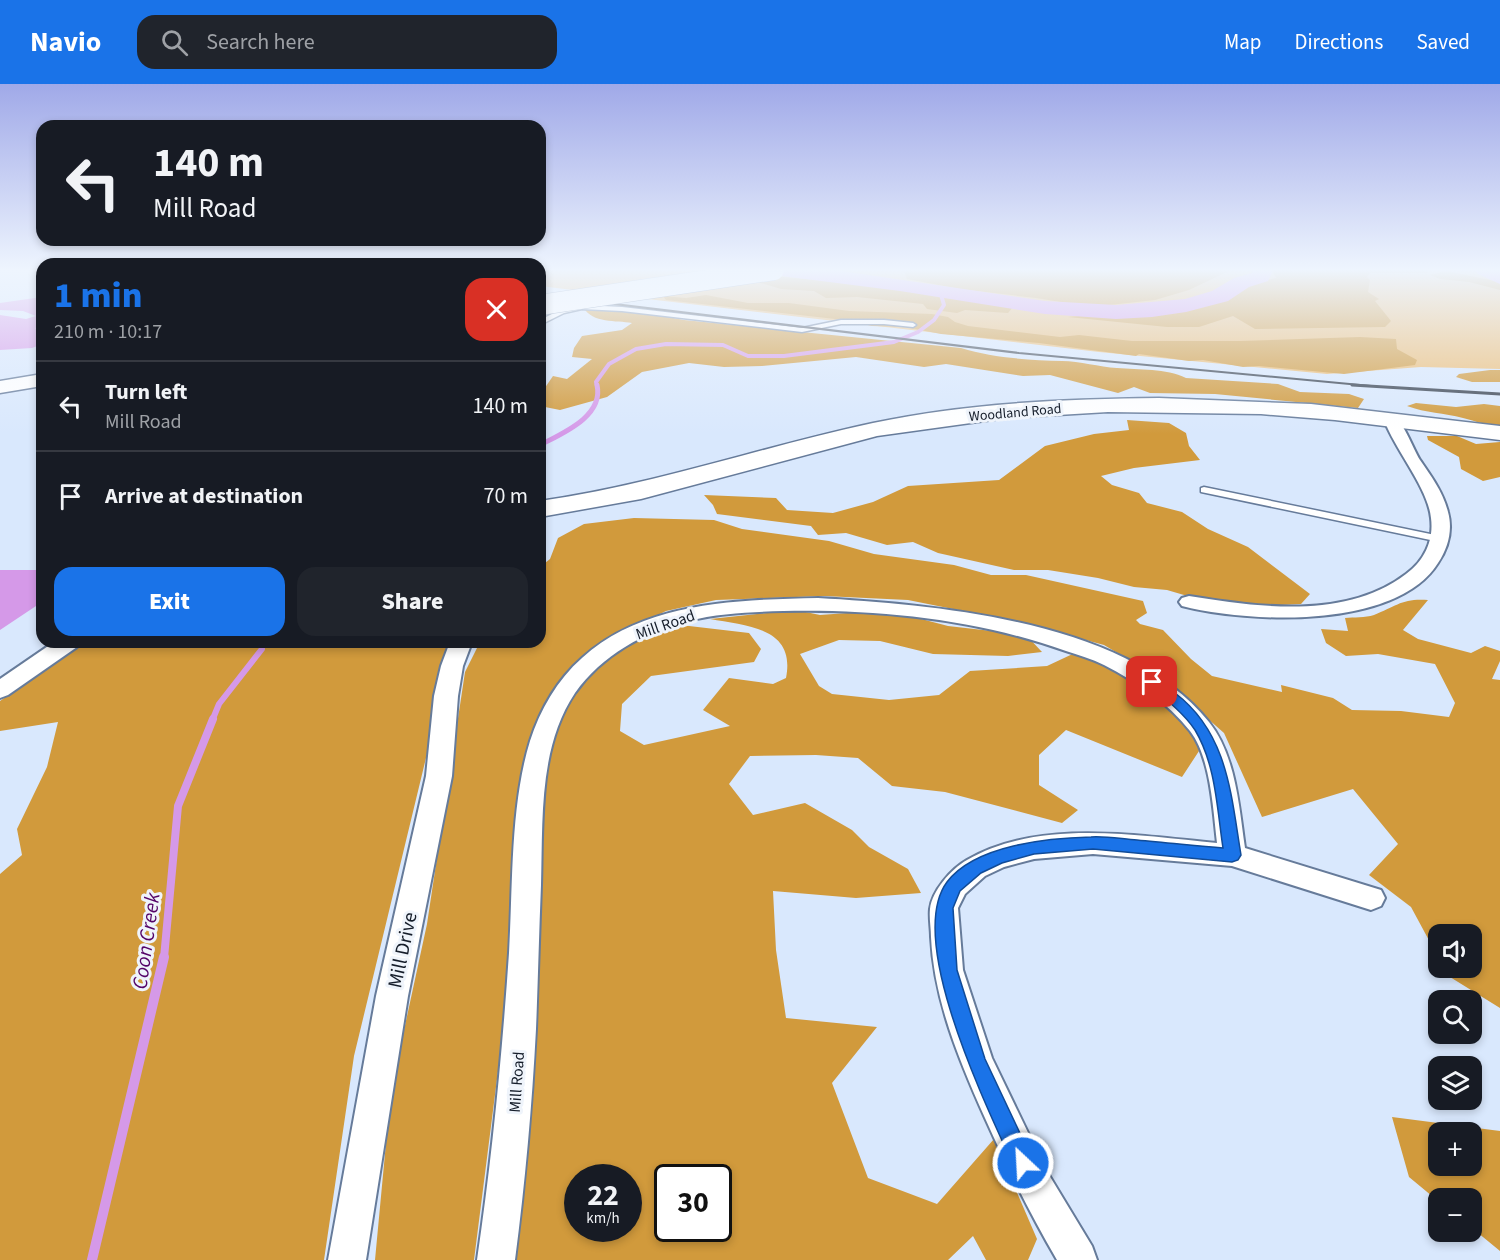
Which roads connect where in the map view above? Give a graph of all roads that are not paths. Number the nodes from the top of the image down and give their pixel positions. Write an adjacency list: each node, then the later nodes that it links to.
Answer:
1 (758, 325): 2 (lane)
2 (833, 325)
3 (36, 381): 4 (main road)
4 (0, 387)
5 (1392, 420): 6 (main road, Woodland Road); 8 (main road, Woodland Road); 9 (street)
6 (1500, 433)
7 (1204, 490): 9 (lane)
8 (546, 508)
9 (1440, 539): 10 (street)
10 (1189, 602)
11 (60, 648): 13 (street)
12 (459, 648): 16 (street, Mill Drive)
13 (0, 690)
14 (1232, 855): 15 (street); 17 (street, Mill Road); 18 (street)
15 (1371, 898)
16 (346, 1260)
17 (496, 1260)
18 (1078, 1260)

